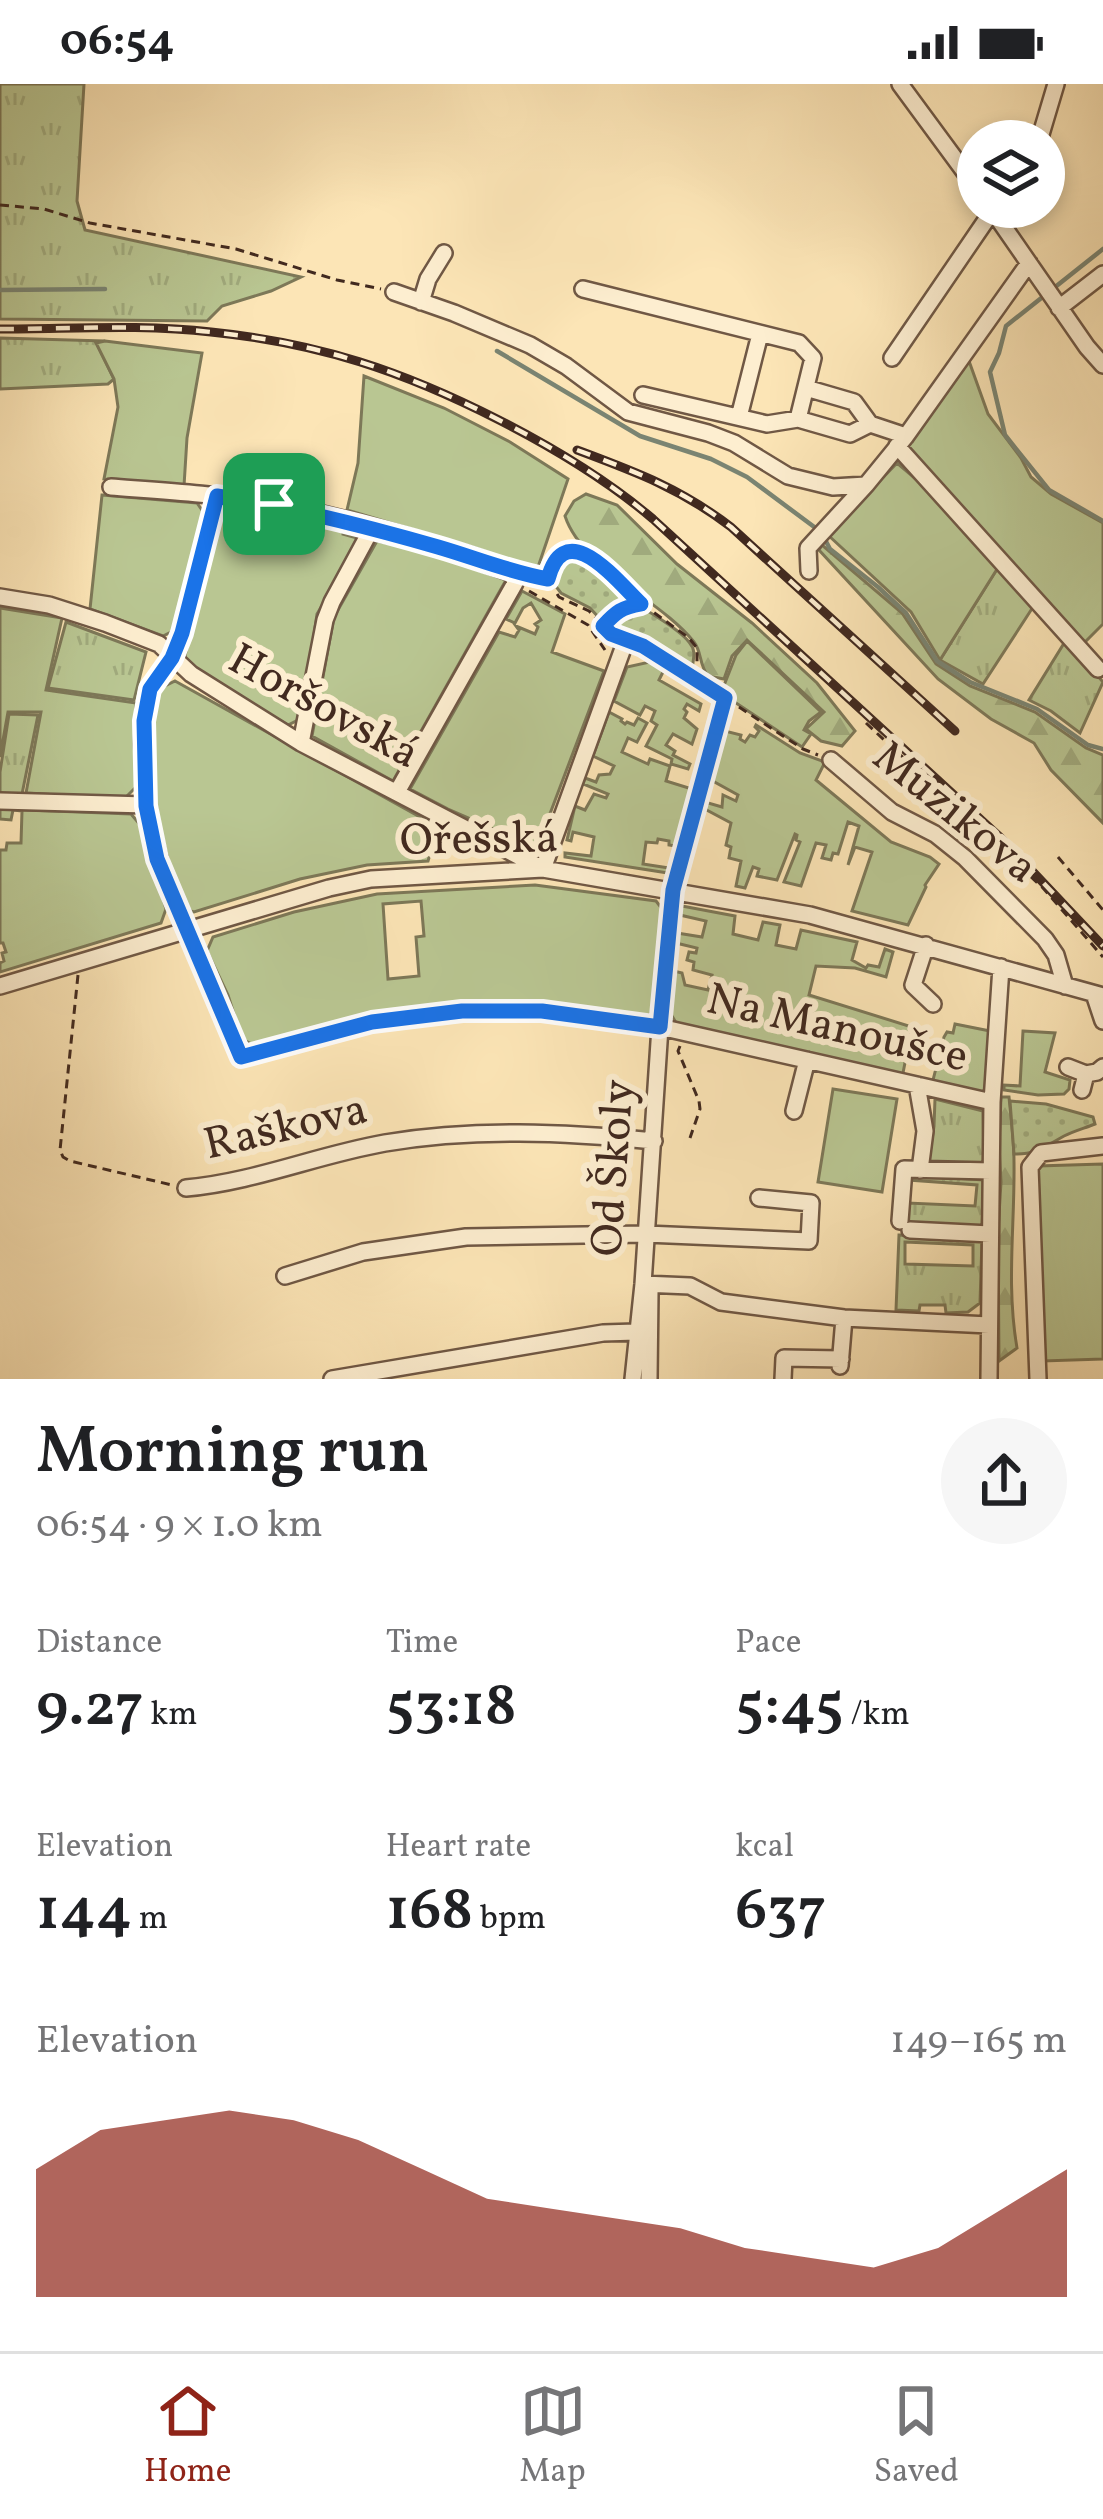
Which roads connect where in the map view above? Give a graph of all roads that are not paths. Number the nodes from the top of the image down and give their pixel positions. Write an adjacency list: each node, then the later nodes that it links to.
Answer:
1 (900, 84): 4 (street)
2 (1056, 84): 3 (street)
3 (1045, 120)
4 (957, 161)
5 (979, 228): 15 (street)
6 (1005, 228): 8 (street)
7 (444, 253): 12 (street)
8 (1029, 263): 13 (street); 22 (street)
9 (1103, 274): 13 (street)
10 (583, 290): 14 (street)
11 (394, 292): 12 (street)
12 (422, 302): 23 (street)
13 (1057, 304): 16 (street)
14 (760, 334): 17 (street); 19 (street)
15 (892, 358)
16 (1103, 365)
17 (806, 388): 20 (street); 21 (street)
18 (643, 395): 19 (street)
19 (739, 417): 20 (street)
20 (797, 419): 21 (street)
21 (870, 424): 22 (street)
22 (901, 441): 23 (street); 30 (street)
23 (866, 485): 27 (street)
24 (111, 487): 25 (street)
25 (217, 496): 26 (street); 29 (street)
26 (372, 528): 31 (street); 33 (street)
27 (809, 571)
28 (0, 597): 29 (street, Horšovská)
29 (172, 658): 31 (street, Horšovská); 35 (street)
30 (1098, 668)
31 (301, 743): 33 (street, Horšovská)
32 (831, 760): 42 (street, Muzikova)
33 (398, 792): 36 (street, Horšovská)
34 (0, 801): 35 (street)
35 (146, 806): 38 (street)
36 (542, 869): 37 (street, Ořešská); 37 (street, Od Školy); 38 (street, Ořešská)
37 (673, 890): 39 (street, Ořešská); 46 (street, Od Školy)
38 (185, 931): 41 (street, Ořešská); 46 (street, Na Manoušce)
39 (926, 945): 40 (street, Ořešská); 44 (street)
40 (1001, 967): 42 (street, Ořešská); 51 (street)
41 (0, 986)
42 (1065, 986): 43 (street, Ořešská)
43 (1099, 995): 45 (street)
44 (933, 1004)
45 (1103, 1022)
46 (660, 1027): 47 (street, Na Manoušce); 53 (street, Od Školy)
47 (807, 1060): 50 (street, Na Manoušce); 52 (street)
48 (1068, 1067): 49 (street)
49 (1103, 1067)
50 (920, 1086): 51 (street, Na Manoušce); 55 (street)
51 (992, 1102): 56 (street)
52 (794, 1111)
53 (653, 1142): 57 (street, Raškova); 59 (street, Od Školy)
54 (1103, 1146): 71 (street)
55 (920, 1170): 56 (street); 60 (street)
56 (991, 1171): 60 (street)
57 (186, 1188)
58 (759, 1198): 59 (street)
59 (646, 1234): 61 (street); 62 (street, Od Školy)
60 (990, 1234): 64 (street)
61 (285, 1276)
62 (647, 1284): 63 (street); 65 (street, Od Školy); 68 (street)
63 (844, 1318): 64 (street); 69 (street)
64 (988, 1325): 70 (street)
65 (636, 1332): 66 (street); 67 (street, Od Školy)
66 (332, 1379)
67 (633, 1379)
68 (649, 1379)
69 (783, 1379)
70 (989, 1379)
71 (1037, 1379)

